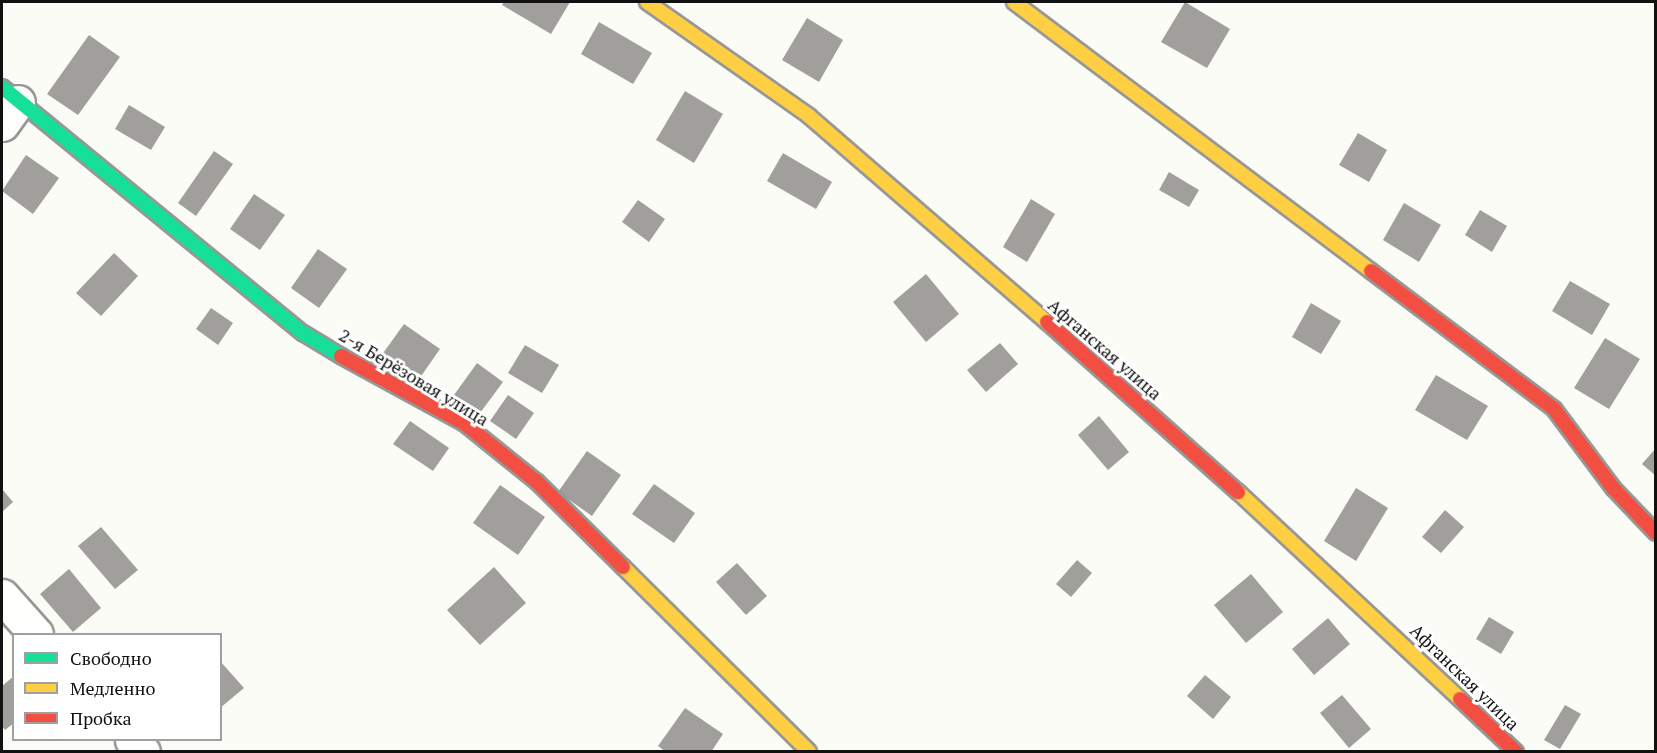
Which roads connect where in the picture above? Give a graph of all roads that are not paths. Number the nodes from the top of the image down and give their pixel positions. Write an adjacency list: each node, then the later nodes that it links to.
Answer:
1 (647, 2): 8 (street, Афганская улица)
2 (1014, 2): 4 (street)
3 (7, 104): 7 (street, 2-я Берёзовая улица)
4 (1656, 533)
5 (2, 596): 6 (street)
6 (35, 633)
7 (809, 752)
8 (1516, 752)

